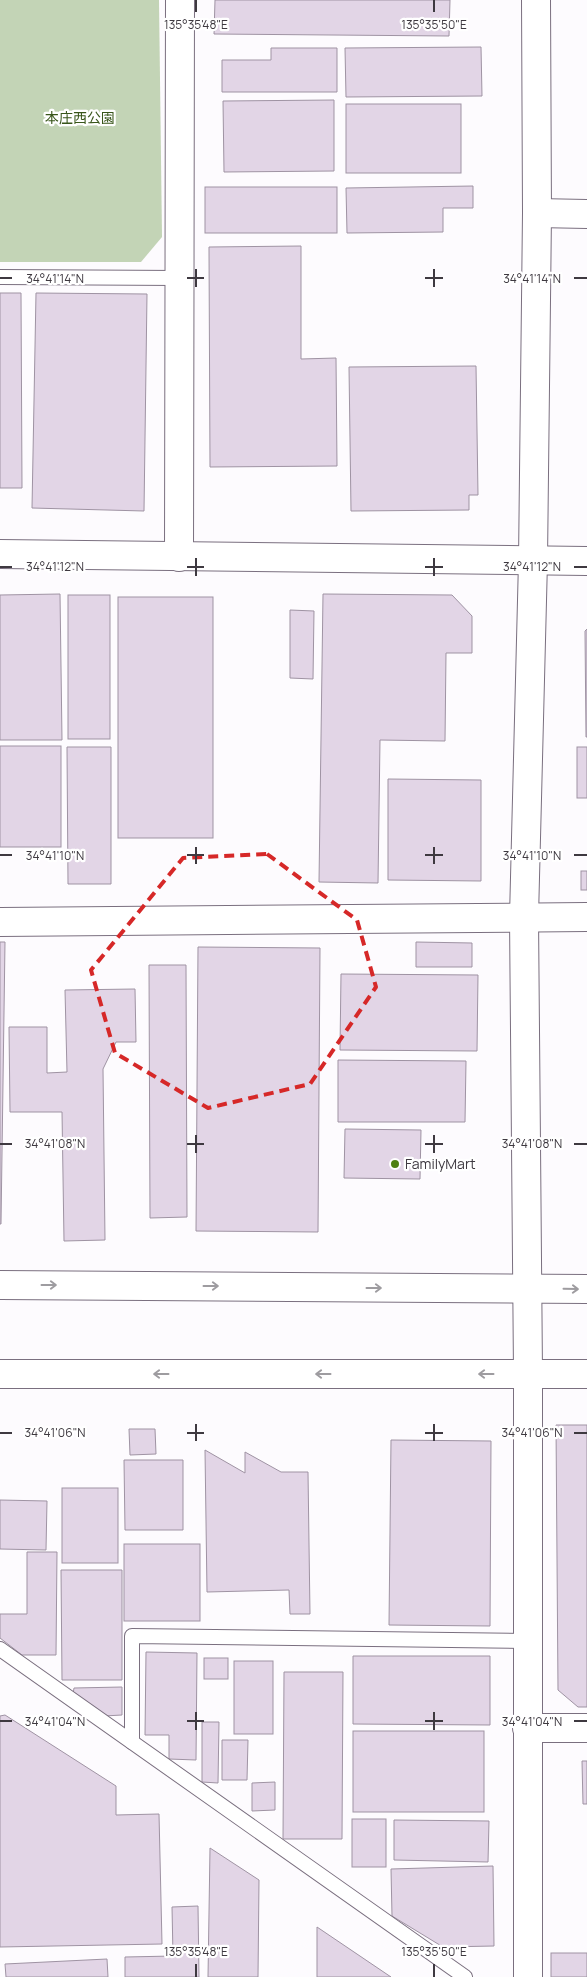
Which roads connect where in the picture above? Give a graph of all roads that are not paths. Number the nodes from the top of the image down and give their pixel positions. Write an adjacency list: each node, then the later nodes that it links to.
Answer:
1 (180, 0): 6 (street)
2 (536, 0): 3 (street)
3 (537, 213): 4 (street); 9 (street)
4 (587, 214)
5 (0, 277): 6 (lane)
6 (179, 278): 8 (street)
7 (0, 554): 8 (street)
8 (179, 557): 9 (street)
9 (533, 561): 10 (street); 11 (street)
10 (587, 561)
11 (524, 917): 12 (street); 13 (street); 15 (street)
12 (587, 917)
13 (0, 922)
14 (0, 1285): 15 (street, one-way to 15)
15 (528, 1288): 16 (street, one-way to 16); 17 (street)
16 (587, 1289)
17 (528, 1373): 18 (street, one-way to 18); 19 (street); 20 (street)
18 (0, 1374)
19 (587, 1374)
20 (527, 1641): 22 (street); 24 (lane)
21 (0, 1649): 24 (lane)
22 (527, 1728): 23 (street); 26 (street)
23 (587, 1728)
24 (132, 1742): 25 (lane)
25 (465, 1977)
26 (528, 1977)

